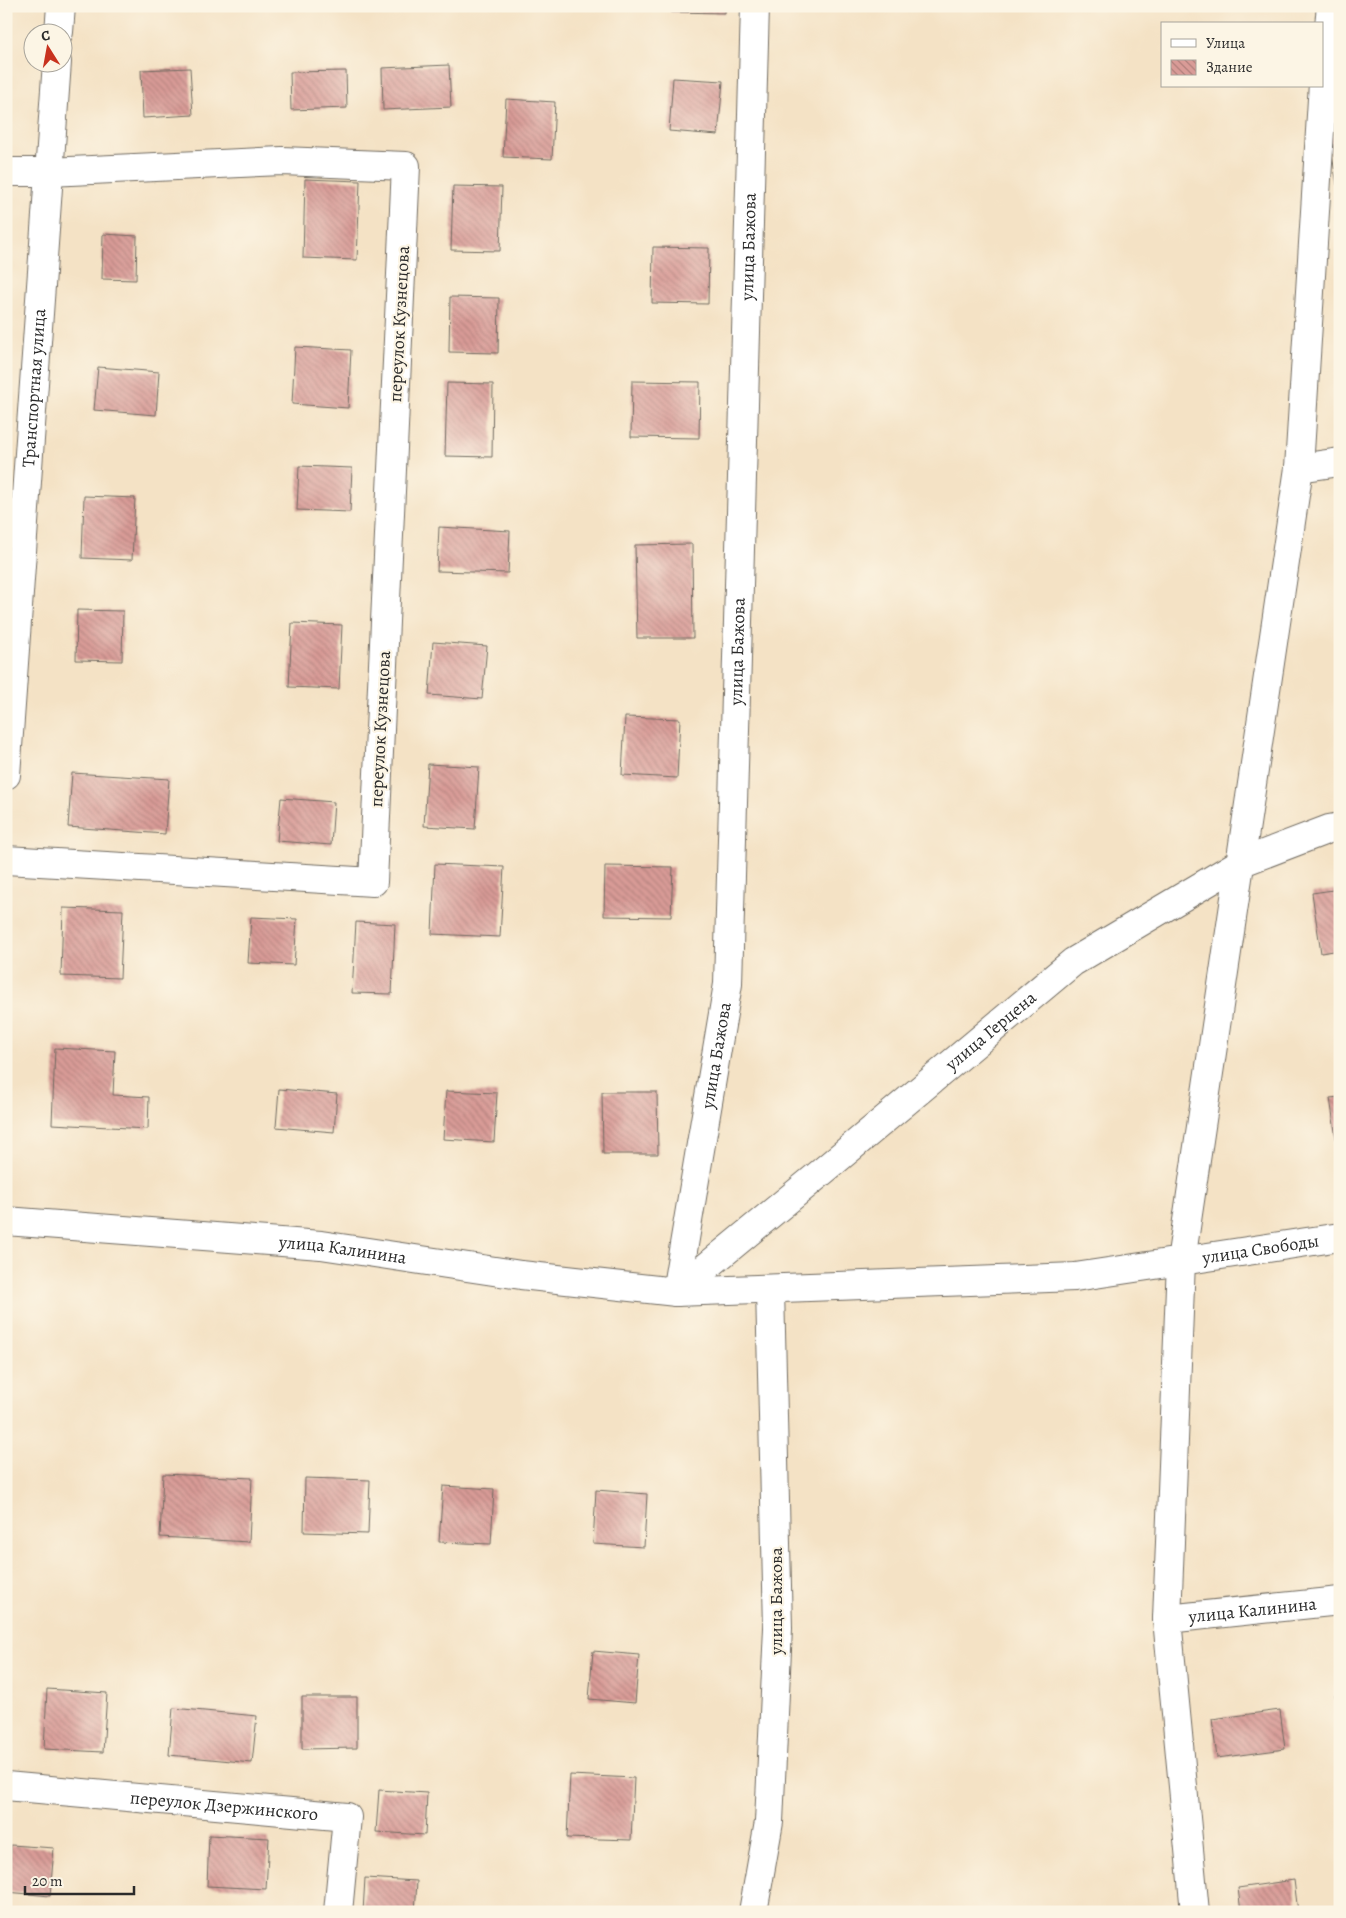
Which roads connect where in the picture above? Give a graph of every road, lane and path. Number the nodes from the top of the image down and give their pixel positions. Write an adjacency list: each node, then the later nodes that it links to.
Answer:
1 (61, 6): 4 (street)
2 (754, 6): 22 (street, улица Бажова)
3 (1331, 6): 5 (street)
4 (60, 22)
5 (1324, 66)
6 (56, 72): 11 (street, Транспортная улица)
7 (1340, 81): 8 (street)
8 (1324, 83)
9 (1322, 88): 13 (street)
10 (6, 172): 11 (street, переулок Кузнецова)
11 (50, 172): 14 (street, Транспортная улица); 16 (street, переулок Кузнецова)
12 (1340, 462): 13 (street)
13 (1300, 468): 17 (street)
14 (6, 775)
15 (1340, 827): 17 (street, улица Герцена)
16 (6, 860)
17 (1240, 863): 20 (street); 22 (street, улица Герцена)
18 (6, 1220): 22 (street, улица Калинина)
19 (1340, 1237): 20 (street, улица Свободы)
20 (1181, 1261): 21 (street, улица Свободы); 24 (street)
21 (770, 1288): 22 (street, улица Калинина); 27 (street, улица Бажова)
22 (676, 1292)
23 (1340, 1601): 24 (street, улица Калинина)
24 (1167, 1618): 28 (street)
25 (6, 1786): 26 (street, переулок Дзержинского)
26 (338, 1912)
27 (753, 1912)
28 (1195, 1912)

